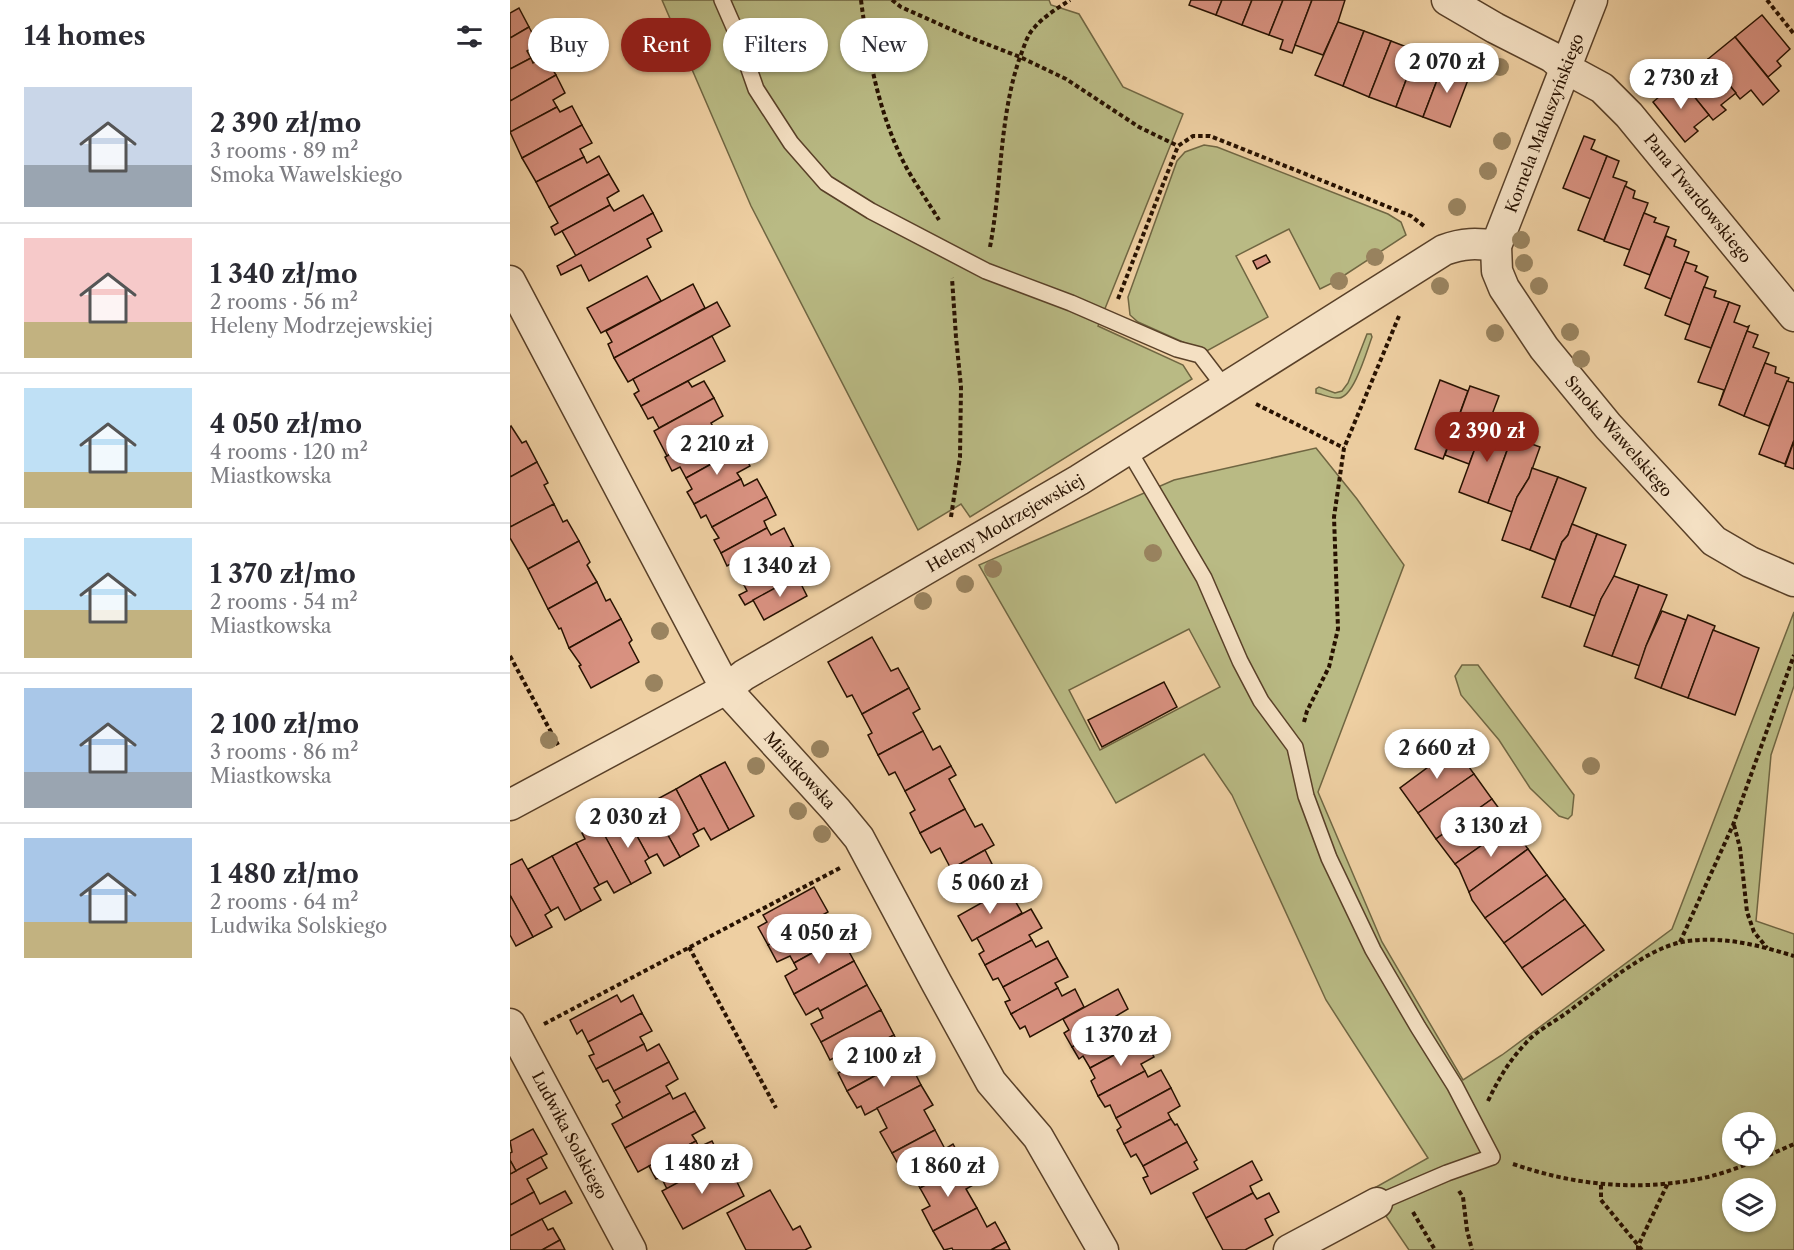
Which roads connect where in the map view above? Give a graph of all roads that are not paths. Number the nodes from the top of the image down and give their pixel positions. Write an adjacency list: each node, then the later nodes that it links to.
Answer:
1 (722, 0): 8 (lane)
2 (1447, 0): 4 (street, Pana Twardowskiego)
3 (1592, 0): 4 (street, Kornela Makuszyńskiego)
4 (1565, 68): 5 (street, Kornela Makuszyńskiego); 7 (street, Pana Twardowskiego)
5 (1496, 246): 8 (street, Heleny Modrzejewskiej); 10 (street, Smoka Wawelskiego)
6 (510, 281): 11 (street, Miastkowska)
7 (1794, 316)
8 (1226, 389): 9 (street, Heleny Modrzejewskiej)
9 (1128, 449): 11 (street, Heleny Modrzejewskiej); 15 (lane)
10 (1794, 580)
11 (726, 689): 12 (street, Heleny Modrzejewskiej); 17 (street, Miastkowska)
12 (510, 805)
13 (510, 1023): 14 (street, Ludwika Solskiego)
14 (518, 1057): 16 (street, Ludwika Solskiego)
15 (1389, 1197): 18 (street)
16 (634, 1249)
17 (1103, 1250)
18 (1288, 1250)

